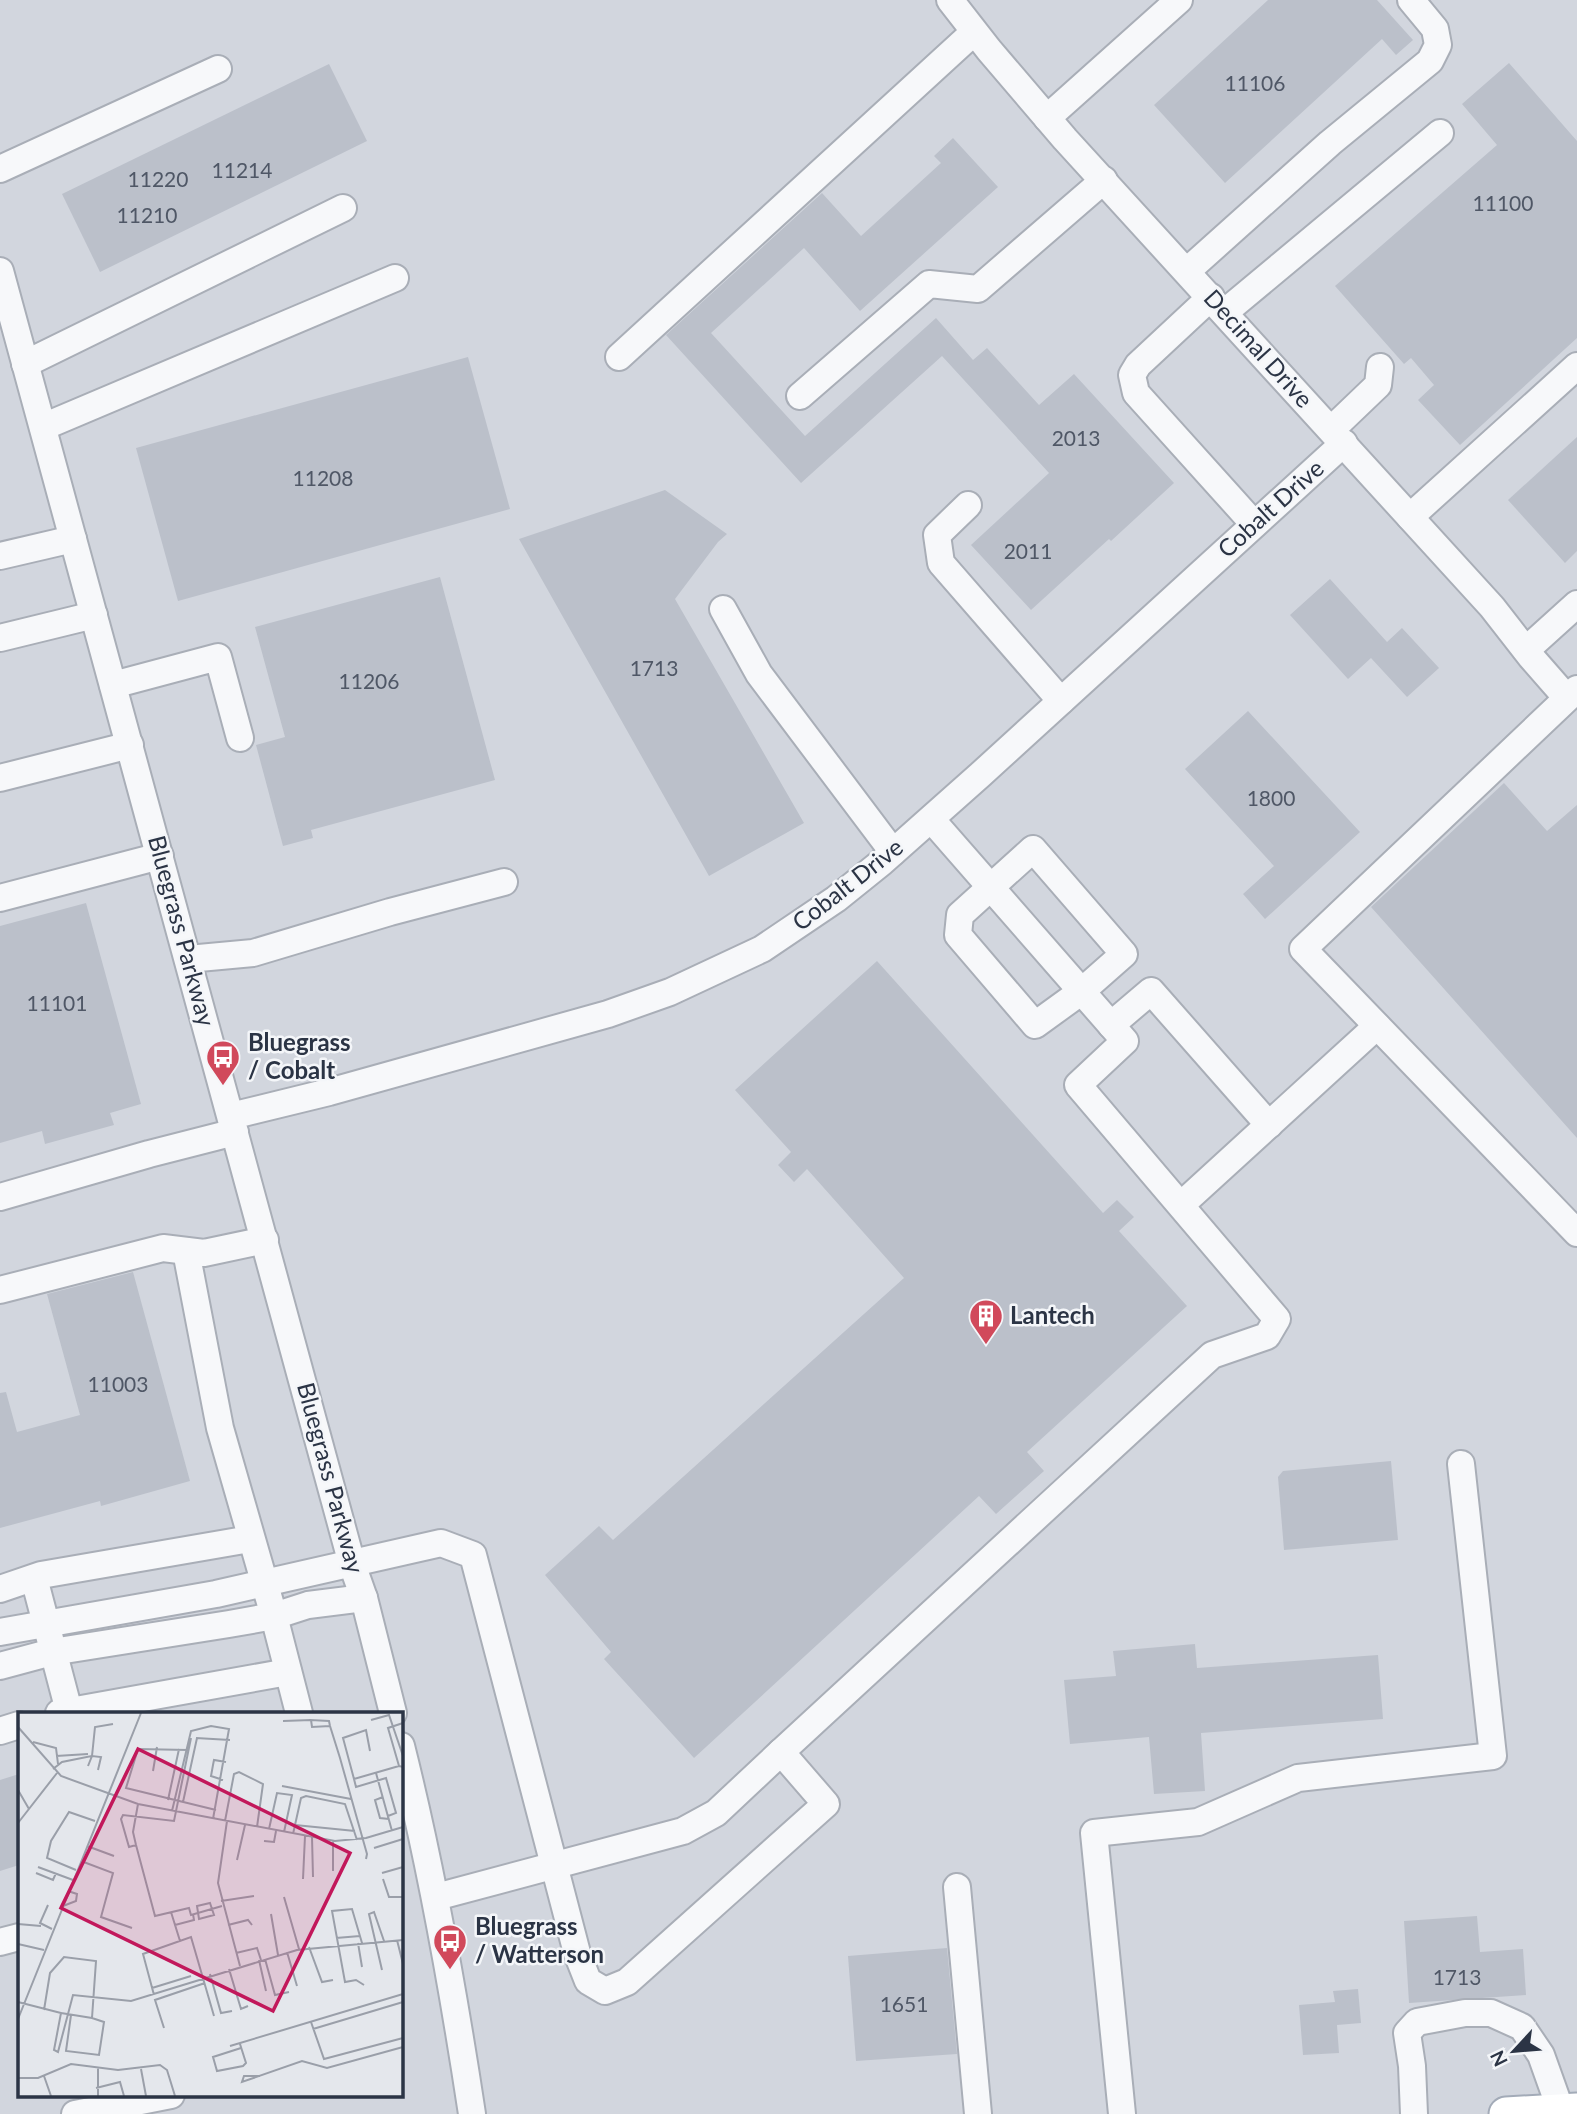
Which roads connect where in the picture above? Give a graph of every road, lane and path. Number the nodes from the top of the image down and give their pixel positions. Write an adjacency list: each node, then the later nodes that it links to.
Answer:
1 (950, 0): 4 (street, Decimal Drive)
2 (1179, 0): 6 (street)
3 (1411, 0): 12 (street)
4 (974, 32): 6 (street, Decimal Drive); 15 (street)
5 (218, 69): 8 (street)
6 (1047, 118): 9 (street, Decimal Drive)
7 (1440, 133): 14 (street)
8 (0, 169)
9 (1104, 180): 12 (street, Decimal Drive); 19 (street)
10 (343, 208): 16 (street)
11 (0, 271): 16 (street, Bluegrass Parkway)
12 (1187, 271): 14 (street, Decimal Drive)
13 (395, 278): 20 (street)
14 (1218, 305): 21 (street, Decimal Drive); 24 (street)
15 (619, 357)
16 (25, 364): 20 (street, Bluegrass Parkway)
17 (1577, 366): 23 (street)
18 (1380, 367): 21 (street, Cobalt Drive)
19 (800, 396)
20 (43, 427): 25 (street, Bluegrass Parkway)
21 (1338, 436): 23 (street, Decimal Drive); 24 (street, Cobalt Drive)
22 (968, 506): 34 (street)
23 (1410, 517): 31 (street, Decimal Drive)
24 (1254, 524): 34 (street, Cobalt Drive)
25 (73, 539): 26 (street); 29 (street, Bluegrass Parkway)
26 (0, 556)
27 (1577, 604): 31 (street)
28 (723, 609): 39 (street)
29 (94, 615): 30 (street); 32 (street, Bluegrass Parkway)
30 (0, 639)
31 (1526, 650): 33 (street, Decimal Drive)
32 (113, 685): 35 (street); 36 (street, Bluegrass Parkway)
33 (1573, 695): 47 (street)
34 (1061, 701): 38 (street, Cobalt Drive)
35 (240, 738)
36 (130, 745): 37 (street); 40 (street, Bluegrass Parkway)
37 (0, 778)
38 (931, 819): 39 (street, Cobalt Drive); 42 (street)
39 (893, 852): 48 (street, Cobalt Drive)
40 (160, 856): 43 (street); 44 (street, Bluegrass Parkway)
41 (504, 882): 44 (street)
42 (990, 887): 45 (street); 45 (street); 45 (street)
43 (0, 898)
44 (188, 959): 48 (street, Bluegrass Parkway)
45 (1082, 991): 46 (street)
46 (1111, 1025): 49 (street); 51 (street)
47 (1377, 1026): 49 (street); 52 (street)
48 (233, 1124): 50 (street, Cobalt Drive); 53 (street, Bluegrass Parkway)
49 (1269, 1125): 51 (street)
50 (0, 1197)
51 (1181, 1205): 75 (street)
52 (1577, 1233)
53 (264, 1240): 54 (street); 58 (street, Bluegrass Parkway)
54 (186, 1251): 55 (street); 57 (street)
55 (0, 1290)
56 (1461, 1464): 86 (street)
57 (250, 1539): 59 (street); 60 (street)
58 (352, 1564): 60 (street); 62 (street, Bluegrass Parkway); 76 (street)
59 (34, 1578): 61 (street); 64 (street)
60 (264, 1584): 63 (street); 64 (street)
61 (0, 1589)
62 (364, 1598): 63 (street); 71 (street, Bluegrass Parkway)
63 (274, 1616): 66 (street); 68 (street)
64 (47, 1623): 65 (street); 66 (street)
65 (0, 1632)
66 (52, 1652): 67 (street); 69 (street)
67 (0, 1666)
68 (288, 1672): 69 (street); 70 (street)
69 (64, 1712)
70 (299, 1712)
71 (393, 1712)
72 (18, 1725): 73 (street)
73 (0, 1731)
74 (402, 1750): 78 (street)
75 (781, 1752): 76 (street); 76 (street)
76 (554, 1865): 78 (street)
77 (957, 1887): 85 (street)
78 (436, 1897): 84 (street)
79 (18, 1937): 80 (street)
80 (0, 1942)
81 (166, 2096): 83 (street)
82 (1569, 2111): 87 (street); 88 (main road)
83 (75, 2114)
84 (472, 2114)
85 (978, 2114)
86 (1122, 2114)
87 (1413, 2114)
88 (1506, 2114)

